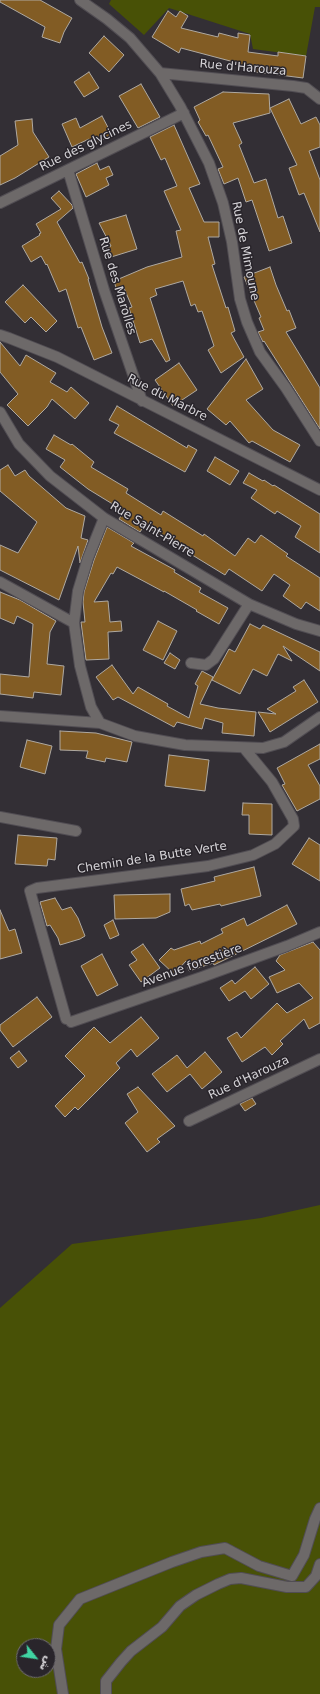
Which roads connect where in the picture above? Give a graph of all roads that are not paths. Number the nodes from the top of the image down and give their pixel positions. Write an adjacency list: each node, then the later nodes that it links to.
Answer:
1 (80, 0): 2 (street, Rue de Mimoune)
2 (160, 73): 3 (street, Rue d'Harouza); 4 (street, Rue de Mimoune)
3 (320, 99)
4 (184, 113): 5 (street, Rue des glycines); 10 (street, Rue de Mimoune)
5 (70, 174): 6 (street, Rue des glycines); 8 (street, Rue des Marolles)
6 (0, 203)
7 (0, 335): 8 (street, Rue du Marbre)
8 (142, 400): 11 (street, Rue du Marbre)
9 (0, 412): 12 (street, Rue Saint-Pierre)
10 (320, 440)
11 (320, 490)
12 (104, 518): 14 (street, Rue Saint-Pierre); 15 (street)
13 (0, 582): 15 (street)
14 (249, 604): 16 (street, Rue Saint-Pierre); 17 (street)
15 (74, 623): 20 (street)
16 (320, 631)
17 (191, 663)
18 (0, 716): 20 (street)
19 (320, 717): 21 (street)
20 (100, 723): 21 (street)
21 (244, 748): 25 (street, Chemin de la Butte Verte)
22 (0, 817): 23 (street)
23 (76, 831)
24 (320, 932): 25 (street, Avenue forestière)
25 (68, 1021)
26 (320, 1059): 27 (street, Rue d'Harouza)
27 (189, 1121)
28 (320, 1508): 30 (street)
29 (320, 1564): 31 (street)
30 (62, 1694)
31 (106, 1694)

